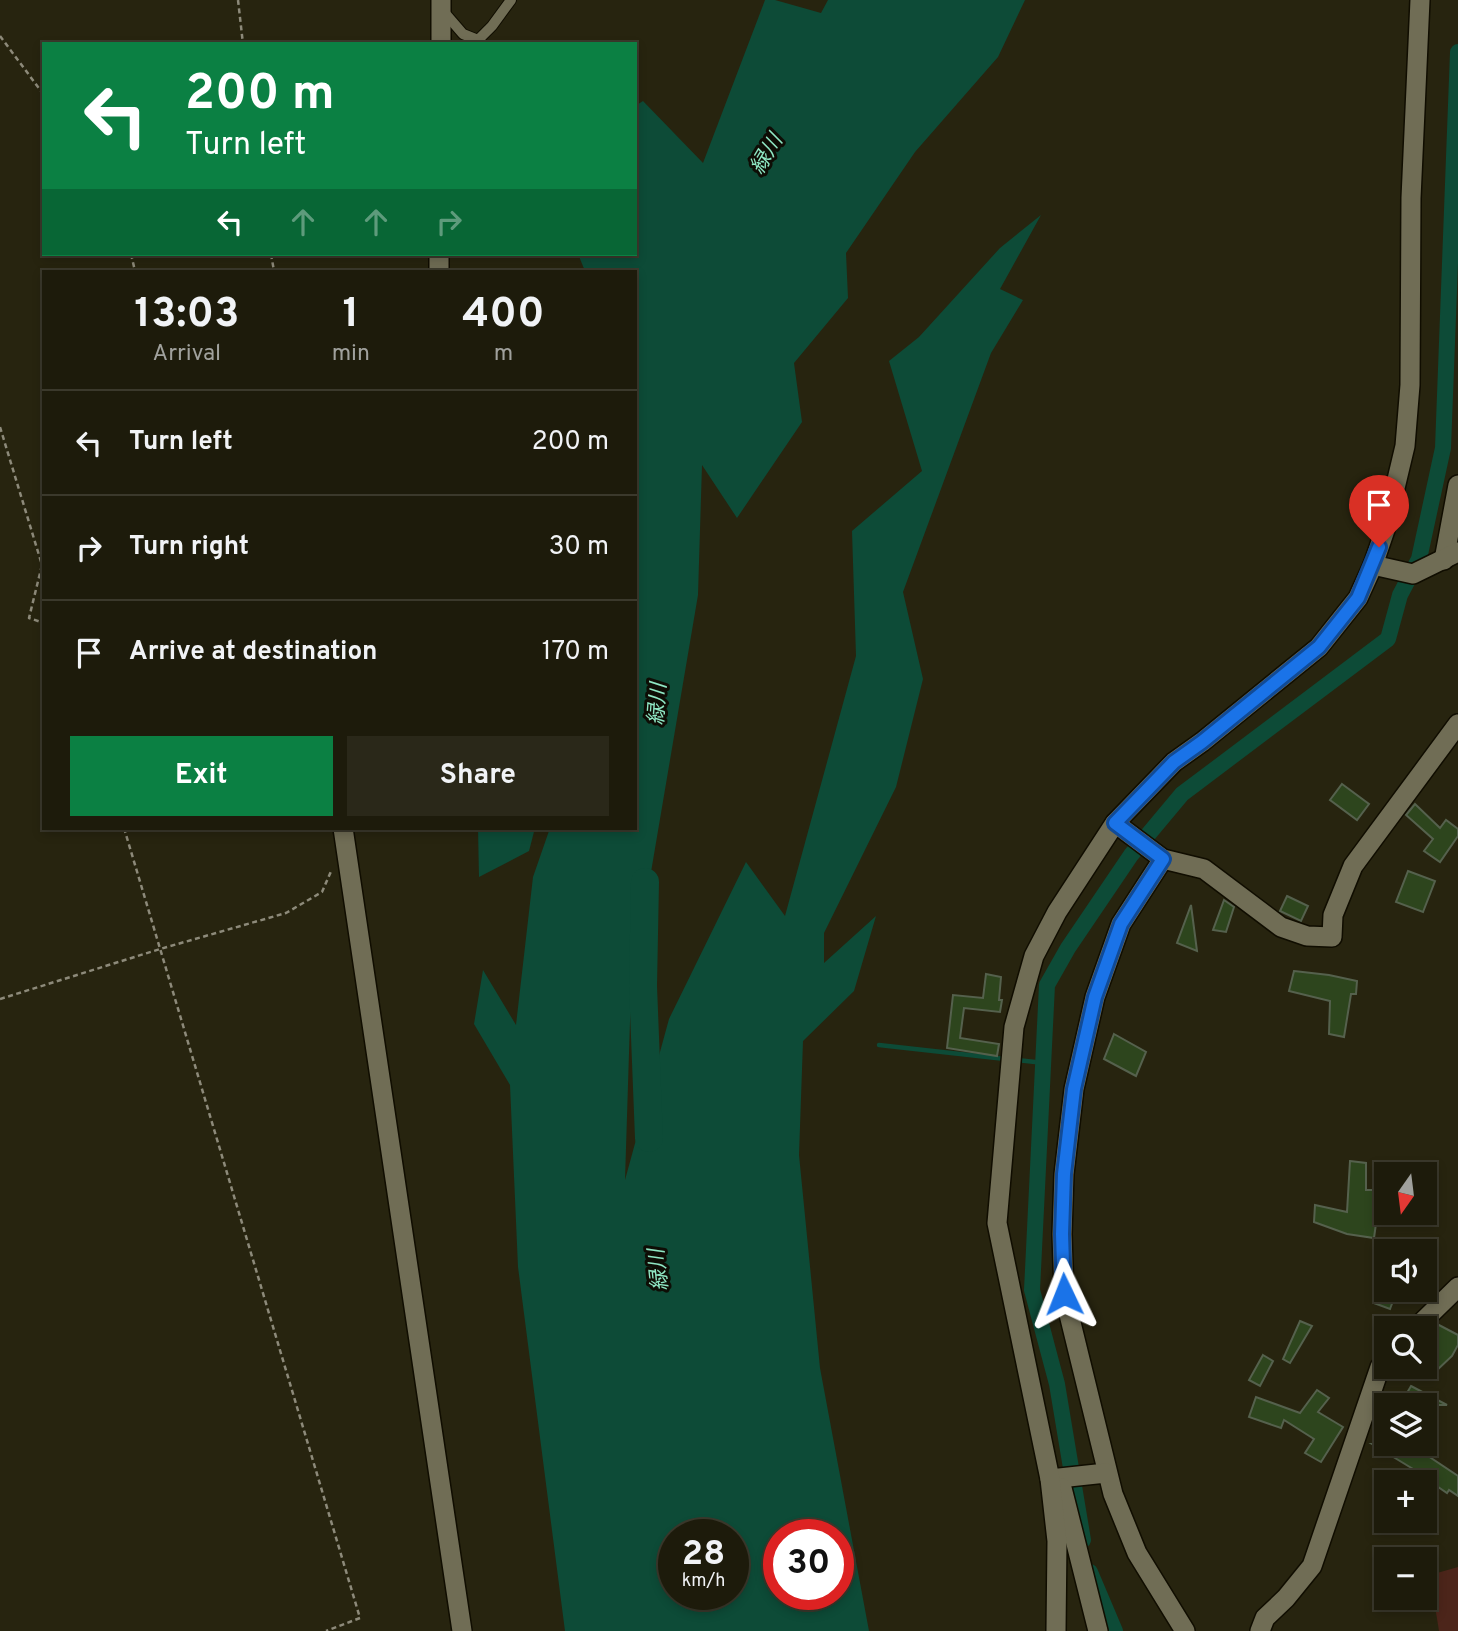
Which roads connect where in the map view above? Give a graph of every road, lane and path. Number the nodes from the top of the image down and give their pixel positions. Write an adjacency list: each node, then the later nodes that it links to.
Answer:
1 (238, 0): 6 (path)
2 (511, 0): 4 (lane)
3 (1420, 0): 14 (street)
4 (441, 4): 7 (street)
5 (0, 36): 8 (path)
6 (243, 42)
7 (440, 42)
8 (42, 92)
9 (0, 427): 13 (path)
10 (1458, 485): 11 (street)
11 (1451, 556): 14 (street)
12 (42, 565): 15 (path)
13 (42, 565)
14 (1373, 565): 17 (street)
15 (42, 622)
16 (1458, 724): 20 (street)
17 (1115, 823): 20 (street); 28 (street)
18 (125, 830): 22 (path)
19 (343, 830): 30 (street)
20 (1163, 859): 27 (street)
21 (332, 869): 22 (path)
22 (160, 949): 23 (path); 29 (path)
23 (0, 999)
24 (1458, 1287): 25 (street)
25 (1428, 1316)
26 (1376, 1379): 34 (street)
27 (1106, 1473): 28 (street); 33 (street)
28 (1055, 1478): 31 (street); 32 (street)
29 (326, 1631)
30 (463, 1631)
31 (1056, 1631)
32 (1098, 1631)
33 (1185, 1631)
34 (1260, 1631)

